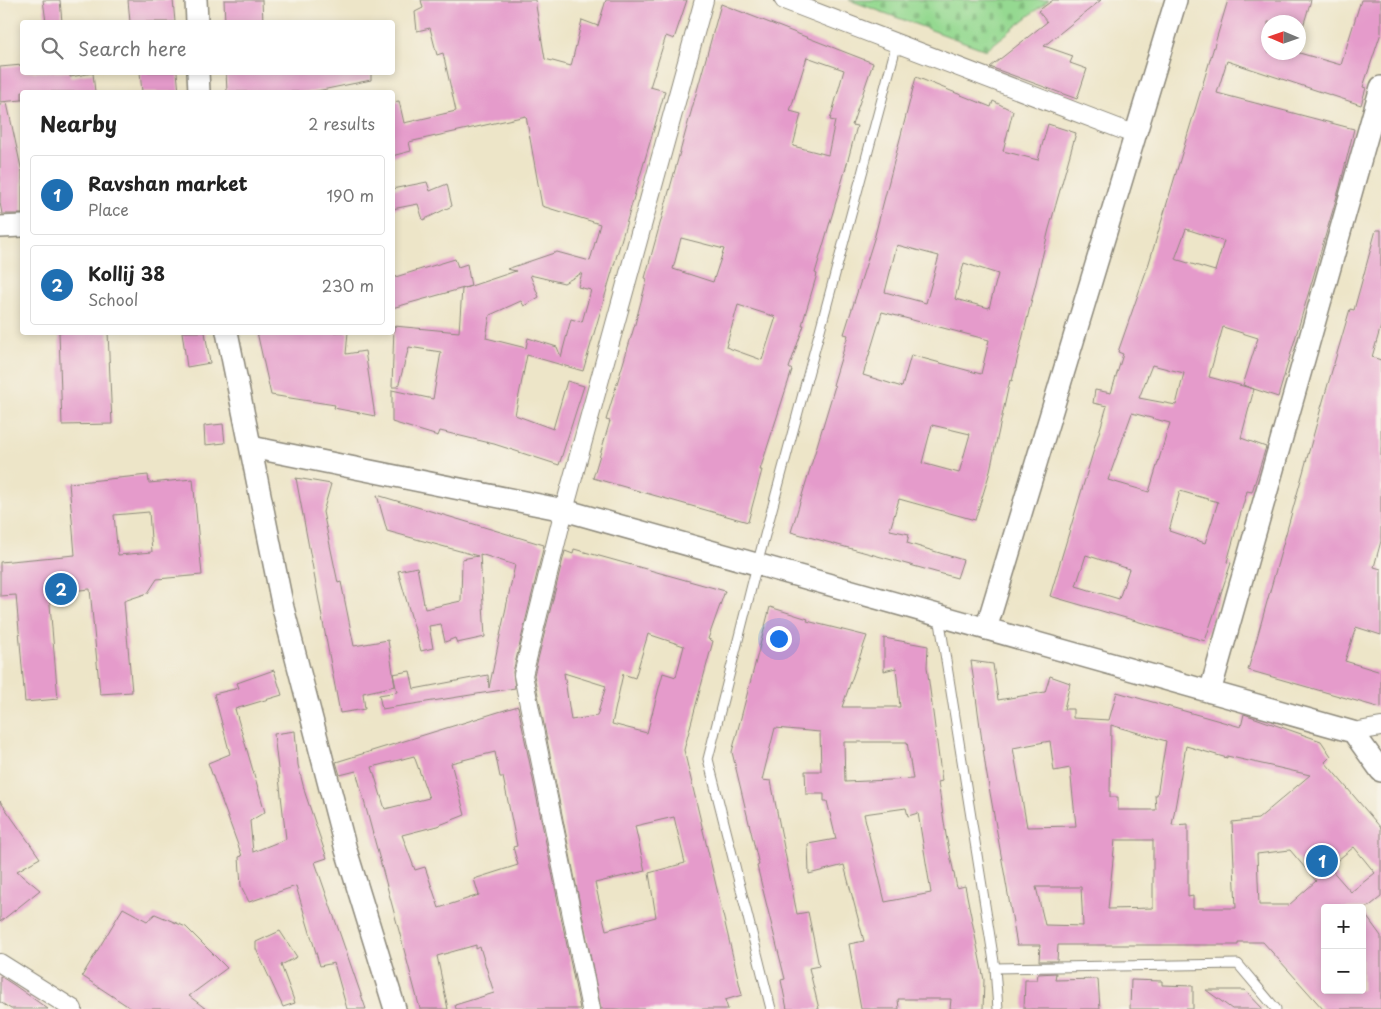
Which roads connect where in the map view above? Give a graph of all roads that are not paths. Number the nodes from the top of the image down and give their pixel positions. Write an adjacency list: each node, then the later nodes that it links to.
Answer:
1 (196, 0): 5 (street)
2 (704, 0): 15 (street)
3 (784, 0): 6 (street)
4 (1176, 0): 10 (street)
5 (197, 20)
6 (897, 43): 10 (street); 16 (lane)
7 (198, 75): 9 (street)
8 (1381, 87): 19 (street)
9 (199, 90)
10 (1136, 135): 18 (street)
11 (20, 226): 12 (street)
12 (0, 227)
13 (228, 335): 14 (street)
14 (251, 447): 15 (street); 26 (street)
15 (564, 510): 16 (street); 27 (street)
16 (757, 564): 17 (street); 28 (lane)
17 (939, 616): 18 (street); 24 (lane)
18 (986, 629): 19 (street)
19 (1210, 692): 21 (street)
20 (1381, 727): 21 (street)
21 (1352, 732): 22 (street)
22 (1381, 771)
23 (0, 963): 25 (street)
24 (994, 968): 29 (lane); 30 (lane)
25 (74, 1009)
26 (395, 1009)
27 (591, 1009)
28 (771, 1009)
29 (998, 1009)
30 (1276, 1009)

